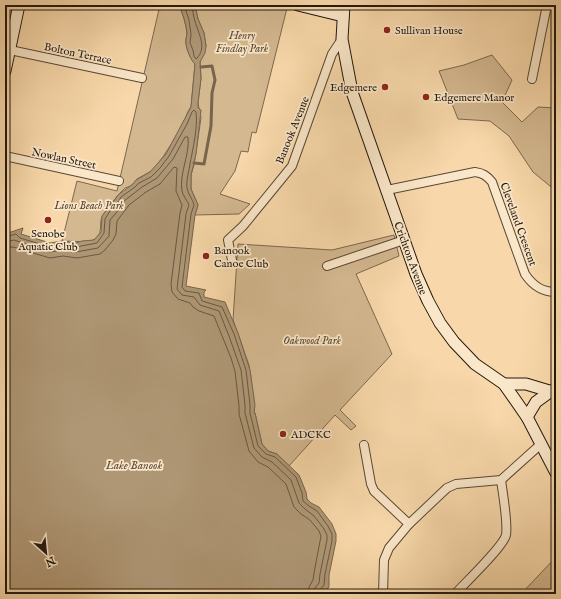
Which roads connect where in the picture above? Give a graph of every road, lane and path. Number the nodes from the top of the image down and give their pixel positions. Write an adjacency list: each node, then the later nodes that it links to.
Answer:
1 (19, 5): 6 (street)
2 (298, 5): 4 (street)
3 (548, 5): 9 (street)
4 (344, 10): 5 (street, Crichton Avenue)
5 (342, 39): 12 (street, Crichton Avenue); 14 (street, Banook Avenue)
6 (10, 50): 7 (street); 8 (street, Bolton Terrace)
7 (5, 71)
8 (142, 78)
9 (532, 79)
10 (5, 156): 11 (street, Nowlan Street)
11 (119, 181)
12 (387, 190): 13 (street, Crichton Avenue); 16 (street, Cleveland Crescent)
13 (404, 240): 15 (street); 17 (street, Crichton Avenue)
14 (232, 260)
15 (327, 266)
16 (556, 292)
17 (504, 384): 18 (street); 19 (street, Crichton Avenue)
18 (554, 392): 19 (street)
19 (527, 417): 20 (street, Crichton Avenue)
20 (541, 444): 22 (street, Crichton Avenue); 23 (street)
21 (364, 445): 24 (street)
22 (556, 473)
23 (501, 480): 24 (street); 26 (street)
24 (409, 524): 25 (street)
25 (383, 594)
26 (455, 594)

